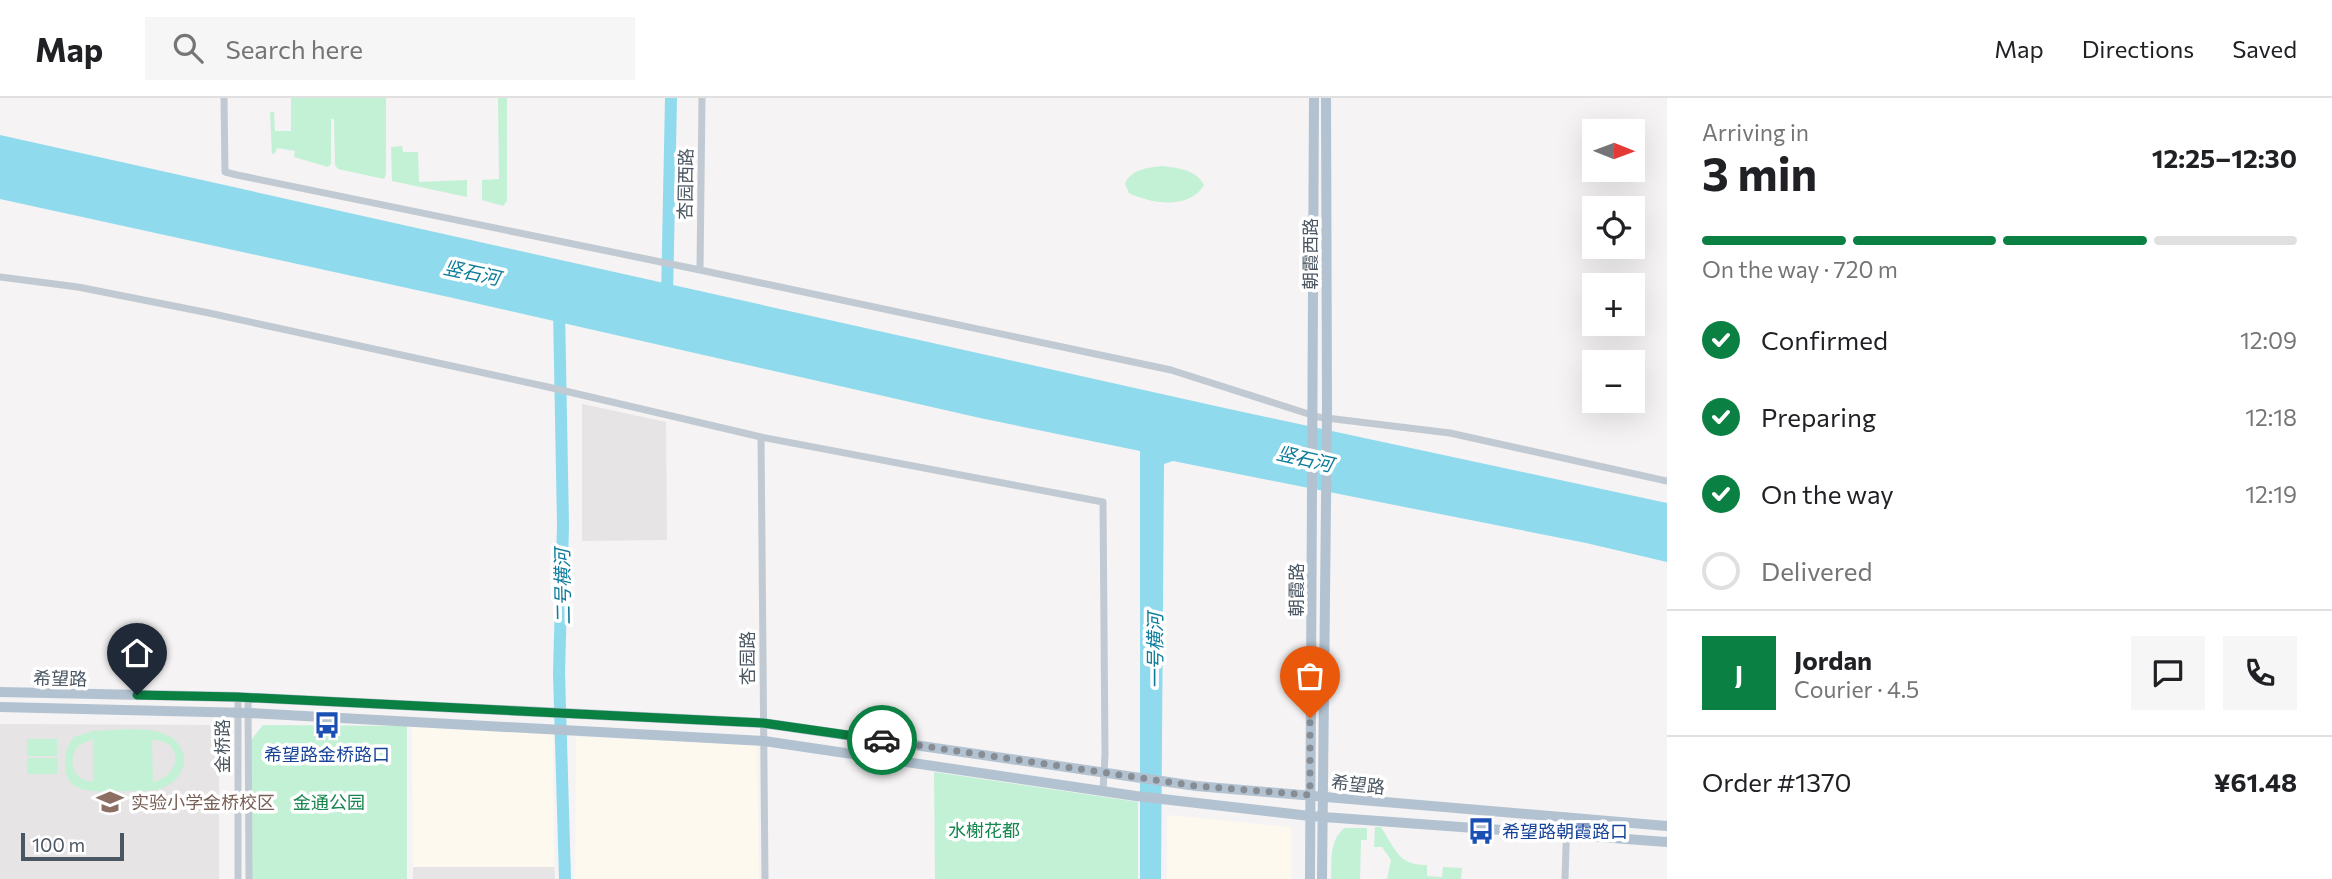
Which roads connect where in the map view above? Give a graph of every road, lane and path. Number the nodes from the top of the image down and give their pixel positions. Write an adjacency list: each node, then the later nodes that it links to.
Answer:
1 (224, 98): 5 (street)
2 (702, 98): 5 (street, 杏园西路)
3 (1314, 98): 9 (main road, 朝霞西路)
4 (1326, 98): 10 (main road, 朝霞西路)
5 (700, 270): 8 (street)
6 (0, 277): 7 (street)
7 (761, 437): 15 (street, 杏园路); 17 (street)
8 (1667, 481)
9 (1312, 511): 19 (main road, 朝霞路)
10 (1325, 513): 20 (main road, 朝霞路)
11 (0, 692): 12 (main road, 希望路)
12 (243, 697): 14 (street, 金桥路); 15 (main road, 希望路)
13 (0, 707): 14 (main road, 希望路)
14 (243, 713): 16 (main road, 希望路); 27 (street, 金桥路); 28 (street, 金桥路)
15 (763, 723): 16 (street, 杏园路); 17 (main road, 希望路)
16 (764, 741): 18 (main road, 希望路); 29 (street, 杏园路)
17 (1105, 772): 18 (street); 19 (main road, 希望路)
18 (1103, 791): 21 (main road, 希望路)
19 (1310, 795): 20 (main road, 希望路); 21 (main road, 朝霞路)
20 (1323, 796): 22 (main road, 朝霞路); 23 (main road, 希望路)
21 (1310, 816): 22 (main road, 希望路); 30 (main road, 朝霞路)
22 (1322, 816): 25 (main road, 希望路); 31 (main road, 朝霞路)
23 (1567, 817): 24 (main road, 希望路); 25 (street)
24 (1667, 826)
25 (1566, 833): 26 (main road, 希望路); 32 (street)
26 (1667, 842)
27 (238, 879)
28 (249, 879)
29 (765, 879)
30 (1310, 879)
31 (1322, 879)
32 (1565, 879)

